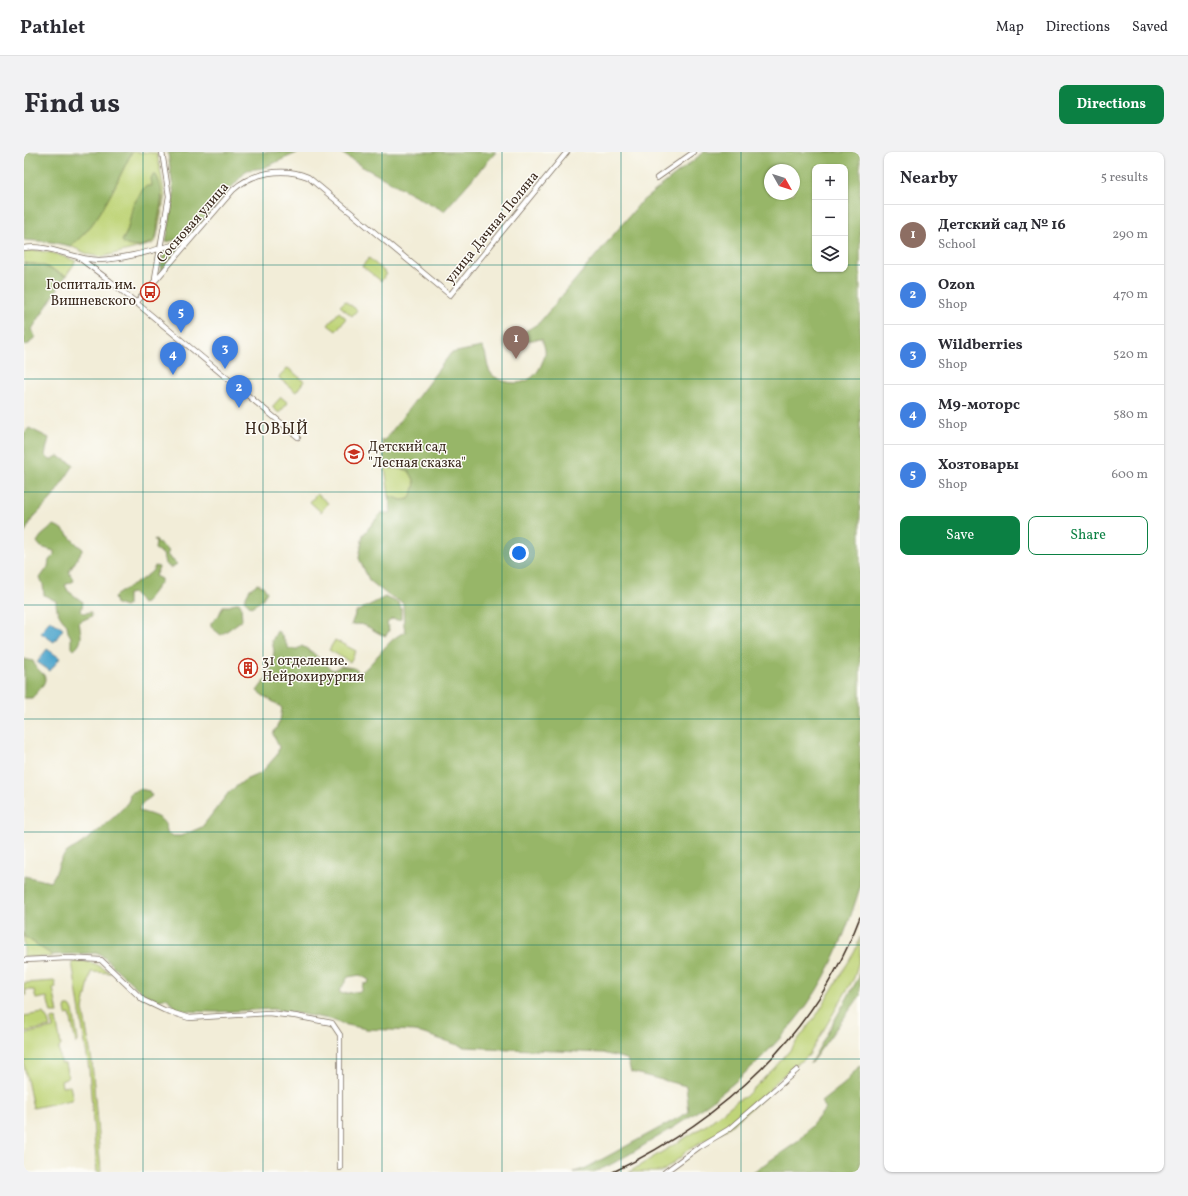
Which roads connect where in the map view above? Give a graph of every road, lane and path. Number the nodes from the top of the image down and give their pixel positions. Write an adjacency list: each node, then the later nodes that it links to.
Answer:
1 (162, 152): 7 (street)
2 (567, 152): 9 (street, улица Дачная Поляна)
3 (694, 152): 4 (street)
4 (657, 178)
5 (189, 241): 7 (street); 9 (street, Сосновая улица); 10 (street, Сосновая улица)
6 (24, 248): 8 (street)
7 (161, 248): 8 (street); 10 (street)
8 (78, 257): 11 (street)
9 (429, 278)
10 (155, 280): 11 (street, Сосновая улица)
11 (136, 303): 12 (street)
12 (298, 437)
13 (24, 960): 15 (street)
14 (797, 1070): 16 (street)
15 (340, 1168)
16 (665, 1172)

